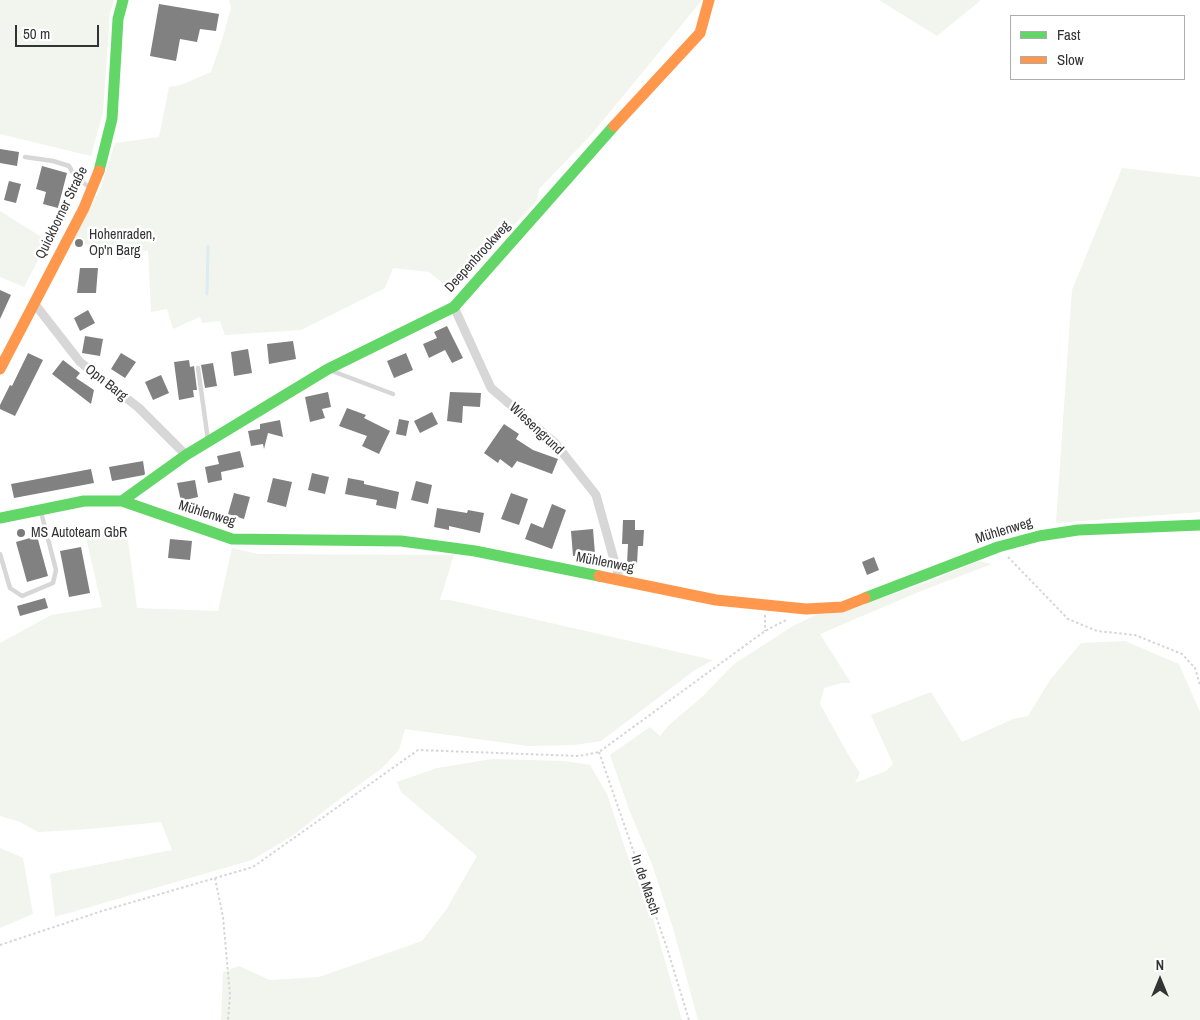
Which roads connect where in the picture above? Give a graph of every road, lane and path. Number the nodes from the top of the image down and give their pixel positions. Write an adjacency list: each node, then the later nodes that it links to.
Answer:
1 (123, 0): 4 (street, Quickborner Straße)
2 (709, 0): 6 (street, Deepenbrookweg)
3 (25, 157): 4 (lane)
4 (92, 189): 5 (street, Quickborner Straße)
5 (34, 303): 8 (street, Quickborner Straße); 12 (street, Opn Barg)
6 (454, 307): 9 (street, Deepenbrookweg); 19 (street, Wiesengrund)
7 (198, 368): 11 (lane)
8 (0, 369)
9 (328, 369): 10 (lane); 11 (street, Deepenbrookweg)
10 (393, 394)
11 (208, 442): 12 (street, Deepenbrookweg)
12 (186, 455): 13 (street, Deepenbrookweg)
13 (122, 501): 14 (street, Mühlenweg); 19 (street, Mühlenweg)
14 (41, 510): 15 (street, Mühlenweg); 18 (lane)
15 (0, 518)
16 (1200, 525): 17 (street, Mühlenweg)
17 (998, 547): 19 (street, Mühlenweg); 21 (path)
18 (0, 554)
19 (620, 581)
20 (790, 618): 22 (path)
21 (1200, 685)
22 (599, 752): 23 (path); 26 (path, In de Masch)
23 (215, 878): 24 (path); 25 (path)
24 (0, 945)
25 (228, 1020)
26 (689, 1020)

